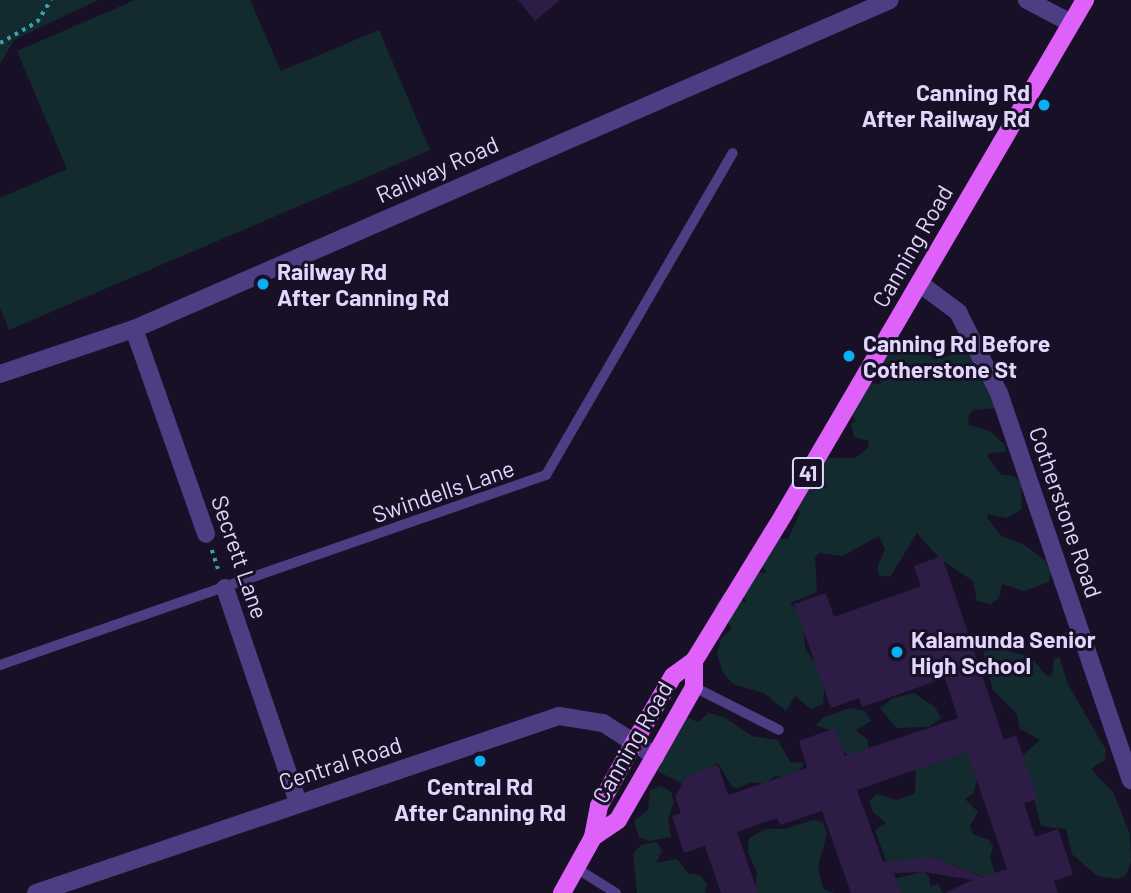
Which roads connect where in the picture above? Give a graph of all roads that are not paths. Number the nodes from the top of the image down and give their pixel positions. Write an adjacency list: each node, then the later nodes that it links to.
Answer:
1 (890, 0): 7 (street, Railway Road)
2 (1027, 0): 4 (street)
3 (1085, 0): 4 (main road, Canning Road / 41)
4 (1072, 23): 6 (main road, Canning Road / 41)
5 (733, 152): 10 (lane, Swindells Lane)
6 (919, 284): 11 (street, Cotherstone Road); 13 (main road, Canning Road / 41)
7 (134, 329): 8 (street, Railway Road); 9 (street, Secrett Lane)
8 (0, 374)
9 (206, 534)
10 (225, 588): 14 (lane, Swindells Lane); 20 (street, Secrett Lane)
11 (1081, 634): 12 (lane); 19 (street, Cotherstone Road)
12 (1048, 644)
13 (694, 661): 15 (main road, Canning Road / 41); 17 (main road, Canning Road / 41)
14 (0, 665)
15 (694, 687): 16 (lane); 18 (main road, Canning Road / 41)
16 (779, 730)
17 (635, 741): 18 (street, Central Road); 20 (street, Central Road); 21 (main road, Canning Road / 41)
18 (655, 757): 21 (main road, Canning Road / 41)
19 (1131, 780)
20 (298, 802): 23 (street, Central Road)
21 (593, 837): 22 (main road, Canning Road / 41)
22 (576, 868): 24 (main road, Canning Road / 41); 25 (lane)
23 (36, 893)
24 (562, 893)
25 (616, 893)

